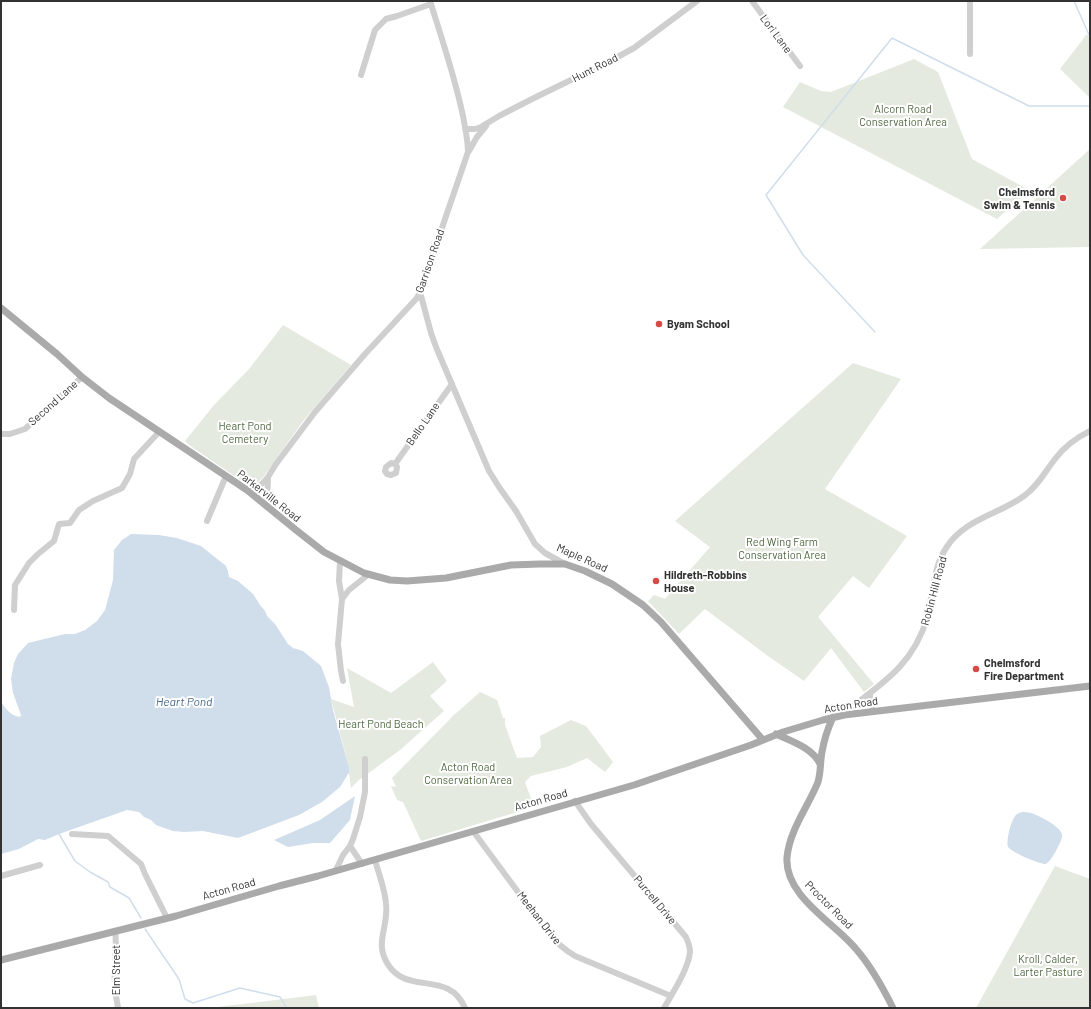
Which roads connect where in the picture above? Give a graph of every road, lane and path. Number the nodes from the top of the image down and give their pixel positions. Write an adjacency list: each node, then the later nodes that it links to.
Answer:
1 (697, 1): 8 (street, Hunt Road)
2 (752, 1): 6 (street, Lori Lane)
3 (970, 1): 5 (street)
4 (430, 2): 7 (street); 9 (street, Garrison Road)
5 (970, 54)
6 (800, 66)
7 (361, 75)
8 (487, 124): 9 (street, Hunt Road); 10 (street, Hunt Road)
9 (466, 129): 10 (street, Garrison Road)
10 (468, 152): 11 (street, Garrison Road)
11 (420, 292): 14 (street, Maple Road); 20 (street, Garrison Road)
12 (1, 308): 13 (main road, Parkerville Road)
13 (82, 378): 16 (main road, Parkerville Road); 17 (street, Second Lane)
14 (452, 384): 18 (street, Bello Lane); 25 (street, Maple Road)
15 (1090, 431): 31 (street, Robin Hill Road)
16 (159, 432): 19 (main road, Parkerville Road); 28 (street)
17 (1, 434)
18 (395, 464)
19 (226, 476): 21 (main road, Parkerville Road); 23 (street)
20 (268, 477): 21 (street, Garrison Road); 22 (street)
21 (246, 490): 22 (main road, Parkerville Road)
22 (267, 507): 24 (main road, Parkerville Road)
23 (207, 521)
24 (340, 561): 26 (main road, Parkerville Road); 27 (street)
25 (565, 564): 26 (main road, Parkerville Road); 35 (main road, Maple Road)
26 (369, 574): 27 (street)
27 (342, 599): 29 (street)
28 (14, 610)
29 (344, 681)
30 (1090, 686): 32 (main road, Acton Road)
31 (870, 693): 32 (street); 33 (street, Robin Hill Road)
32 (874, 712): 33 (main road, Acton Road)
33 (837, 717): 34 (main road, Acton Road); 37 (main road, Proctor Road)
34 (776, 734): 35 (main road, Acton Road); 37 (main road)
35 (763, 740): 38 (main road, Acton Road)
36 (365, 759): 41 (street)
37 (820, 764): 54 (main road, Proctor Road)
38 (575, 801): 39 (main road, Acton Road); 50 (street, Purcell Drive)
39 (473, 831): 42 (main road, Acton Road); 50 (street, Meehan Drive)
40 (72, 834): 47 (street)
41 (350, 846): 43 (street); 45 (street)
42 (375, 860): 43 (main road, Acton Road); 52 (street)
43 (362, 864): 45 (main road, Acton Road)
44 (40, 865): 46 (street)
45 (336, 870): 47 (main road, Acton Road)
46 (1, 876)
47 (166, 918): 48 (main road, Acton Road)
48 (115, 931): 49 (main road, Acton Road); 51 (street, Elm Street)
49 (1, 960)
50 (671, 996): 53 (street, Purcell Drive)
51 (118, 1008)
52 (465, 1008)
53 (664, 1008)
54 (893, 1008)

